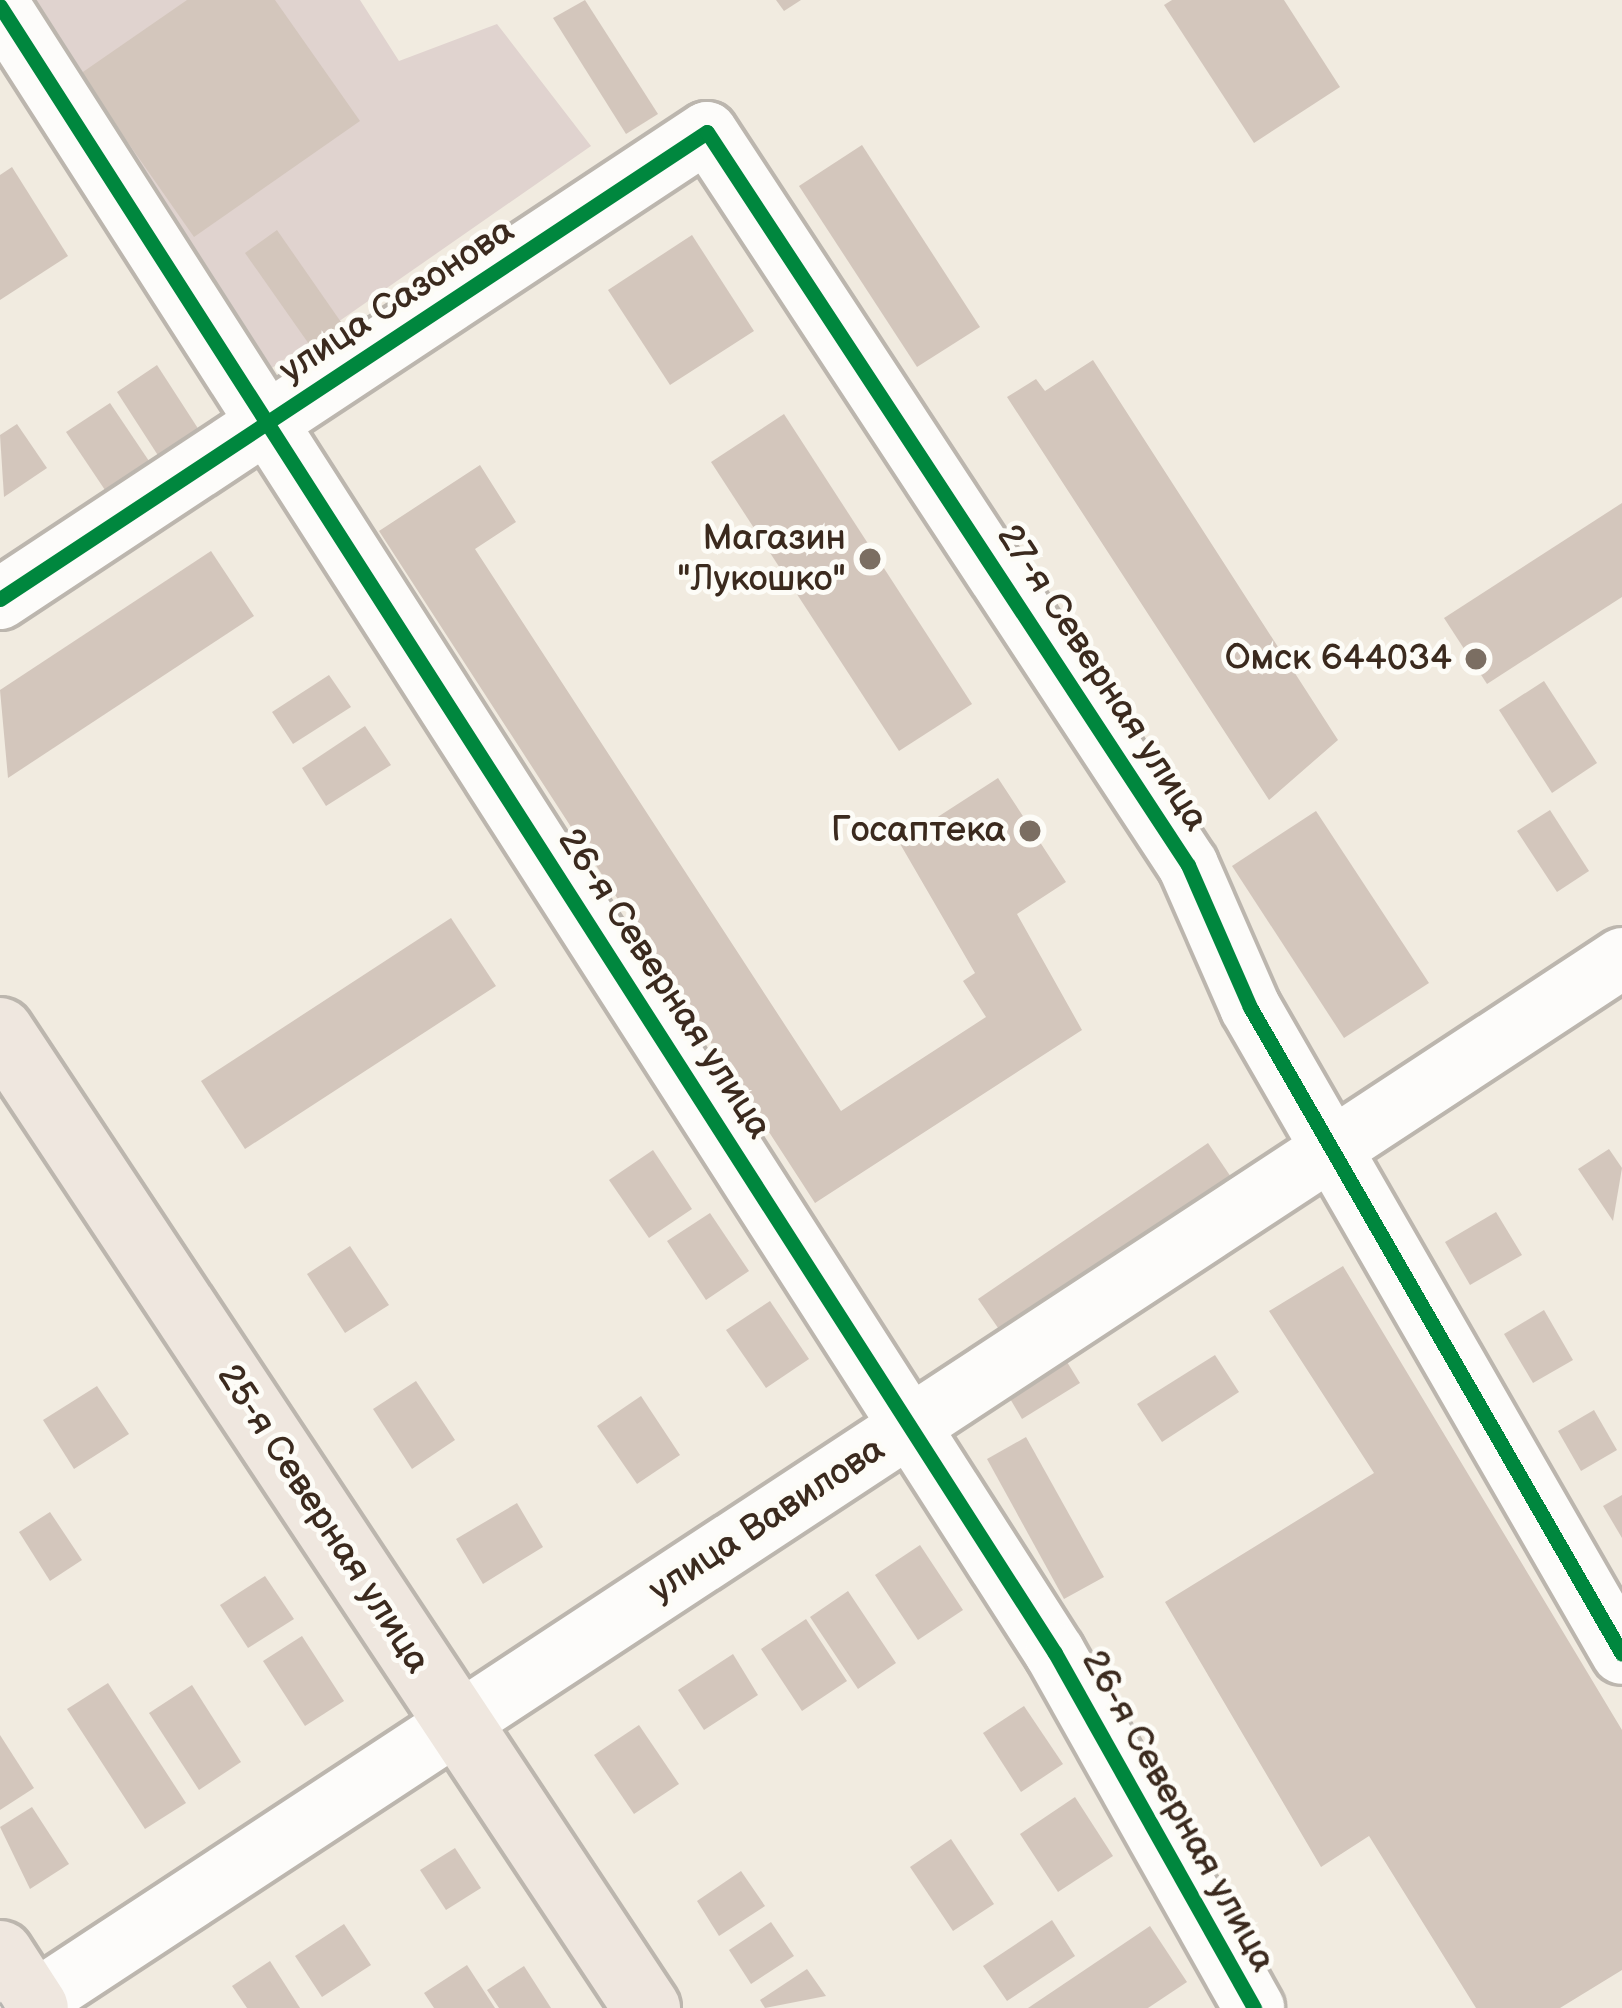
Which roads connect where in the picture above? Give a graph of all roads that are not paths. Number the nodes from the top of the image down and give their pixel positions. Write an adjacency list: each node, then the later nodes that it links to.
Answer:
1 (0, 6): 3 (street, 26-я Северная улица)
2 (707, 132): 3 (street, улица Сазонова); 7 (street, 27-я Северная улица)
3 (267, 422): 4 (street, улица Сазонова); 8 (street, 26-я Северная улица)
4 (0, 599)
5 (1622, 958): 7 (street, улица Вавилова)
6 (0, 1031): 10 (main road, 25-я Северная улица)
7 (1334, 1148): 8 (street, улица Вавилова); 9 (street, 27-я Северная улица)
8 (911, 1425): 10 (street, улица Вавилова); 13 (street, 26-я Северная улица)
9 (1622, 1654)
10 (457, 1722): 11 (street, улица Вавилова); 12 (main road, 25-я Северная улица)
11 (22, 1988)
12 (646, 2008)
13 (1254, 2008)

